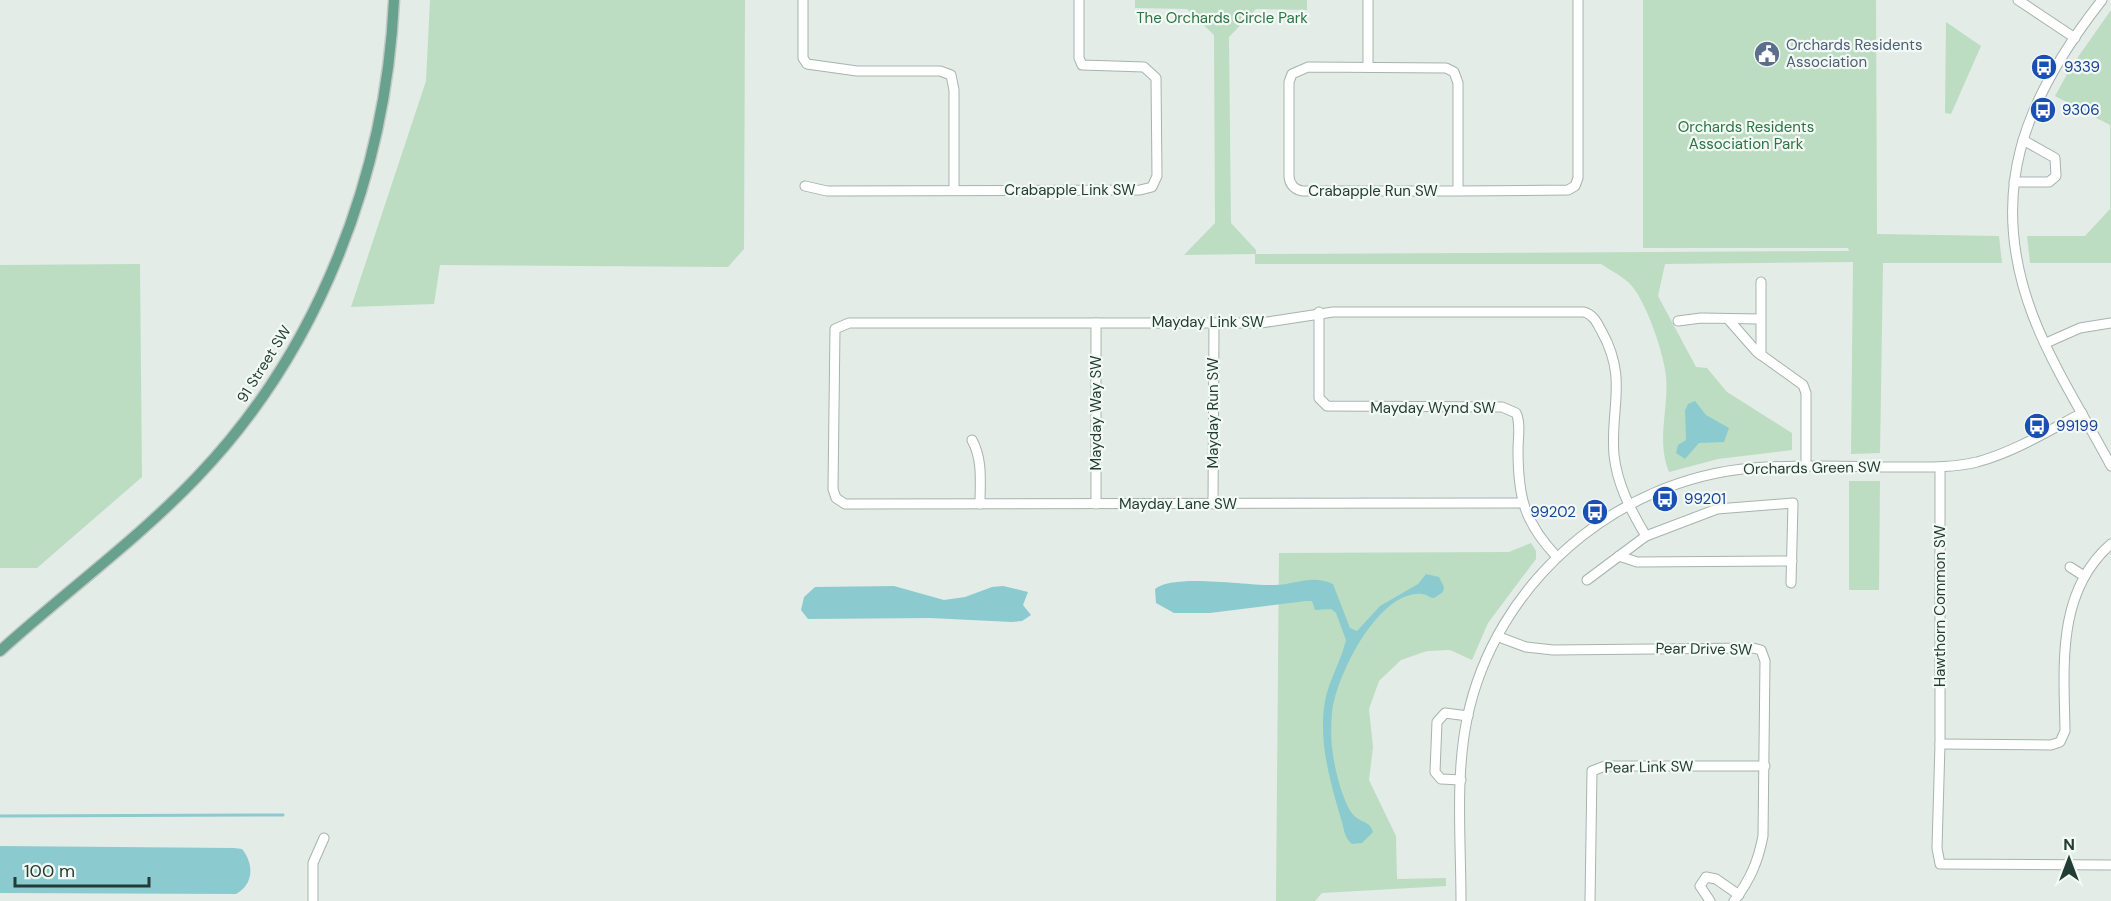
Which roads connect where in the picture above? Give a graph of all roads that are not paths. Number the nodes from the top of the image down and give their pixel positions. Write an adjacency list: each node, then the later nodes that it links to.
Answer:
1 (394, 0): 46 (main road, 91 Street SW)
2 (803, 0): 13 (street)
3 (1079, 0): 13 (street, Crabapple Link SW)
4 (1368, 0): 9 (street)
5 (1578, 0): 14 (street, Crabapple Run SW)
6 (2018, 0): 8 (street)
7 (2102, 0): 8 (street)
8 (2074, 38): 10 (street)
9 (1368, 67): 14 (street, Crabapple Run SW); 14 (street, Crabapple Run SW)
10 (2023, 141): 11 (street); 11 (street)
11 (2014, 182): 23 (street)
12 (805, 186): 13 (street, Crabapple Link SW)
13 (954, 190)
14 (1458, 191)
15 (1761, 282): 18 (street)
16 (1319, 312): 21 (street, Mayday Link SW); 31 (street, Mayday Wynd SW); 35 (street, Mayday Link SW)
17 (1728, 319): 18 (street); 19 (street); 24 (street)
18 (1760, 319): 24 (street)
19 (1678, 321)
20 (1096, 323): 21 (street, Mayday Link SW); 30 (street, Mayday Link SW); 33 (street, Mayday Way SW)
21 (1214, 323): 34 (street, Mayday Run SW)
22 (2111, 323): 23 (street)
23 (2046, 343): 25 (street)
24 (1761, 355): 27 (street)
25 (2082, 413): 28 (street); 29 (street, Orchards Green SW)
26 (972, 441): 32 (street)
27 (1806, 466): 29 (street, Orchards Green SW); 35 (street, Orchards Green SW)
28 (2111, 466)
29 (1940, 467): 48 (street, Hawthorn Common SW)
30 (836, 498): 32 (street, Mayday Lane SW)
31 (1522, 503): 34 (street, Mayday Lane SW); 38 (street, Mayday Wynd SW)
32 (980, 504): 33 (street, Mayday Lane SW)
33 (1095, 504): 34 (street, Mayday Lane SW)
34 (1213, 504)
35 (1629, 504): 36 (street); 38 (street, Orchards Green SW)
36 (1646, 536): 39 (street); 40 (street)
37 (2111, 544): 42 (street)
38 (1557, 556): 45 (street, Orchards Green SW)
39 (1619, 556): 40 (street); 43 (street)
40 (1792, 561): 44 (street)
41 (2070, 567): 42 (street)
42 (2084, 576): 48 (street)
43 (1587, 580)
44 (1791, 583)
45 (1499, 637): 47 (street, Orchards Green SW); 49 (street, Pear Drive SW)
46 (0, 651)
47 (1468, 716): 50 (street, Orchards Green SW); 50 (street)
48 (1940, 744): 52 (street, Hawthorn Common SW)
49 (1765, 766): 53 (street, Pear Drive SW); 56 (street, Pear Link SW)
50 (1461, 780): 55 (street, Orchards Green SW)
51 (324, 838): 54 (street)
52 (2111, 865)
53 (1737, 898): 57 (street)
54 (313, 901)
55 (1461, 901)
56 (1590, 901)
57 (1710, 901)

